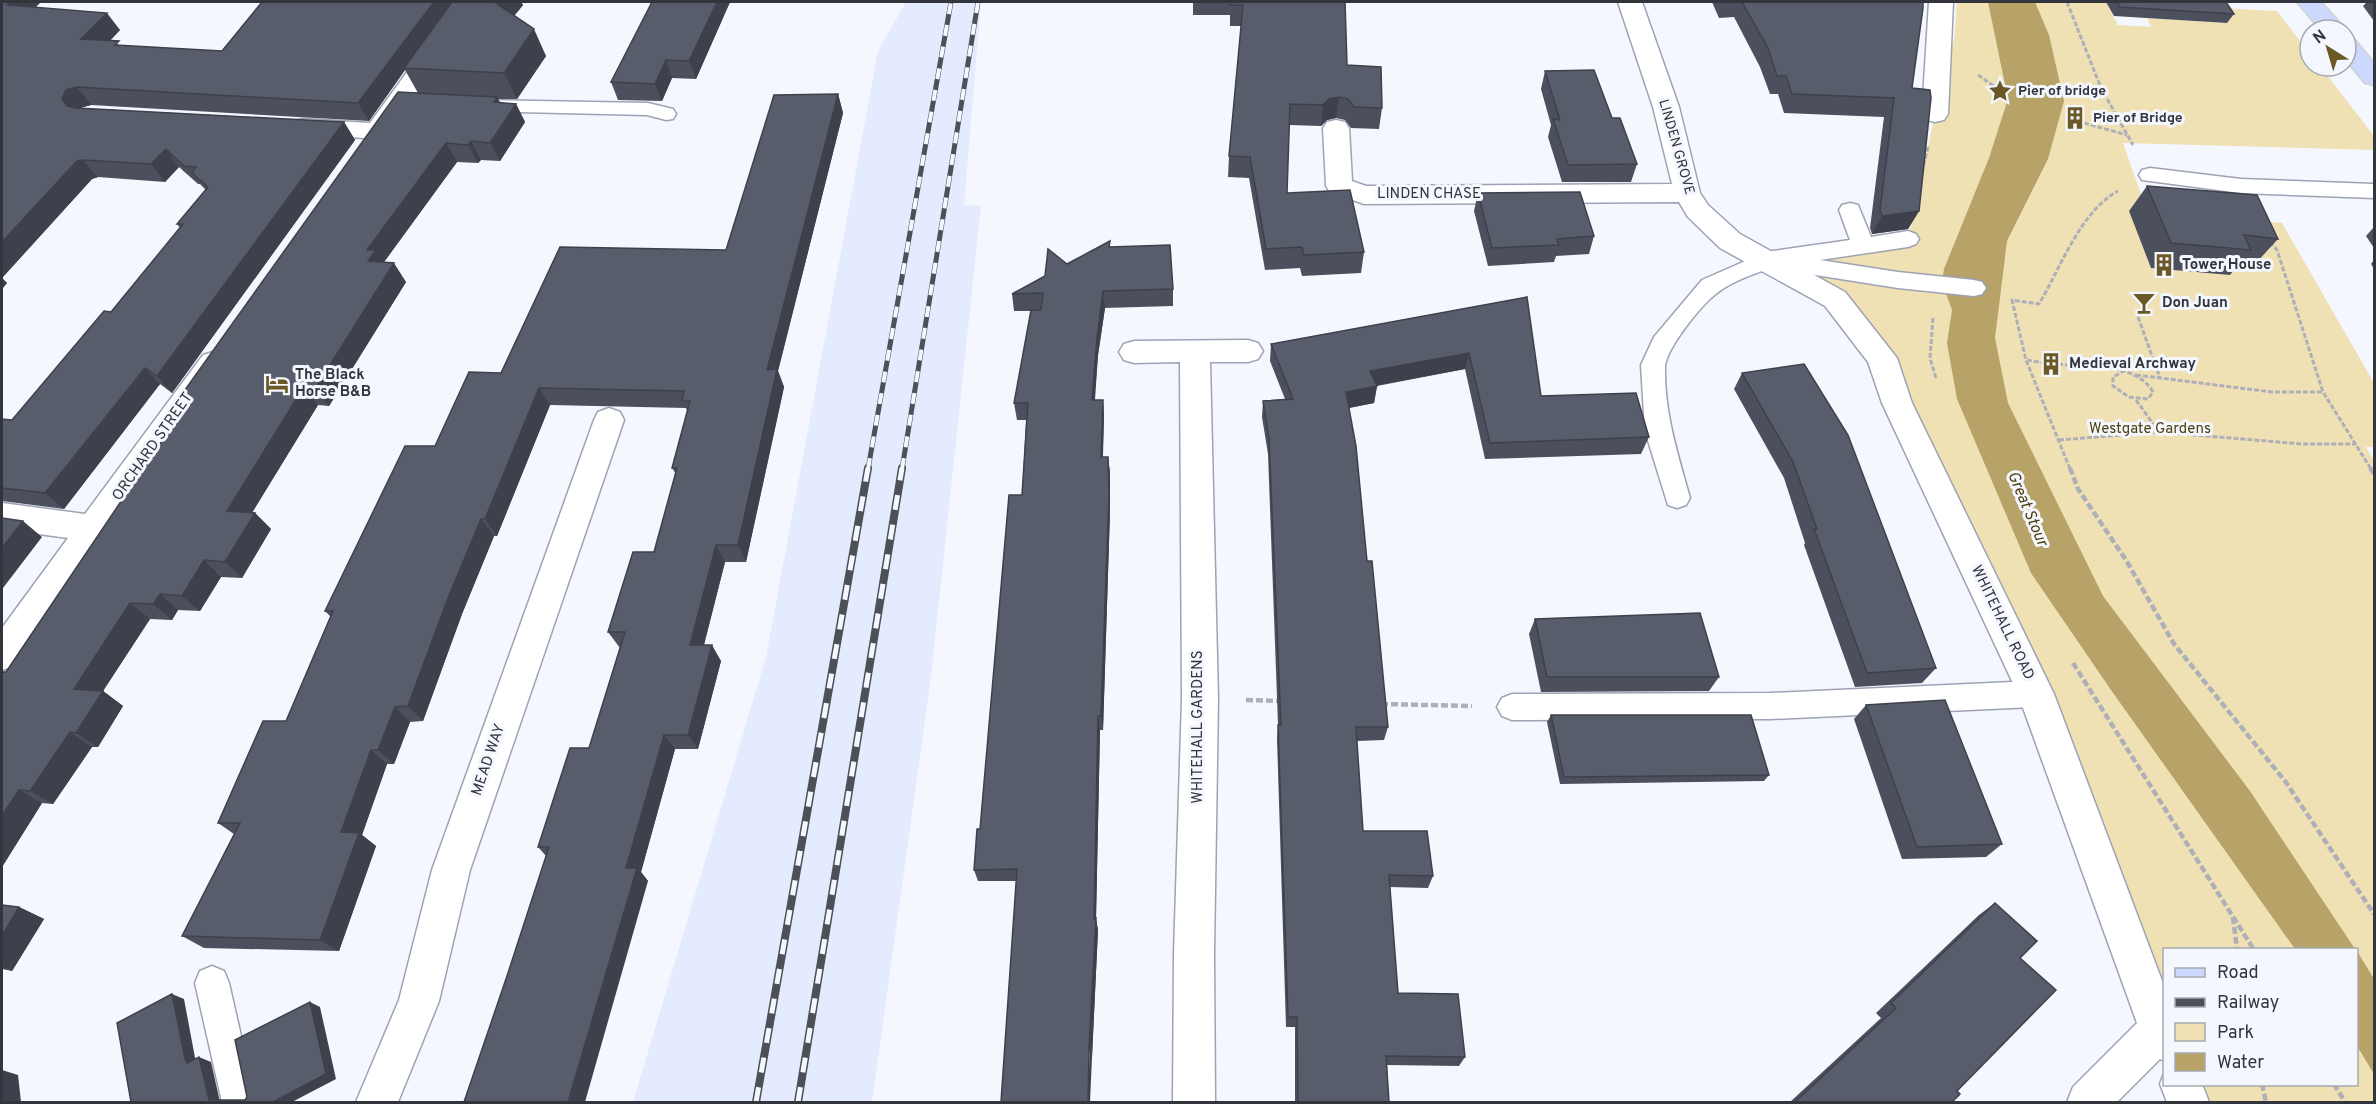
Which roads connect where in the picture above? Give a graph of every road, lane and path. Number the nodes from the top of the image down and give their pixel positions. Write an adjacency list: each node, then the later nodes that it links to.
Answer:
1 (470, 2): 15 (street)
2 (1630, 2): 21 (street, LINDEN GROVE)
3 (1941, 2): 11 (street)
4 (2067, 2): 16 (path)
5 (2309, 2): 6 (main road)
6 (2323, 18)
7 (2358, 59): 8 (main road)
8 (2374, 78)
9 (466, 105): 10 (lane)
10 (666, 114)
11 (1935, 114): 23 (path)
12 (2084, 123): 16 (path)
13 (282, 126): 15 (street)
14 (1336, 128): 21 (street, LINDEN CHASE)
15 (377, 131): 17 (street)
16 (2127, 135): 18 (path)
17 (357, 160)
18 (2150, 176): 19 (lane); 33 (path)
19 (2241, 186): 20 (lane); 40 (path)
20 (2374, 190)
21 (1687, 193): 25 (street, LINDEN GROVE)
22 (1850, 210): 24 (lane)
23 (1908, 239): 24 (lane)
24 (1864, 247): 25 (lane)
25 (1766, 260): 26 (lane); 47 (lane); 52 (street, WHITEHALL ROAD)
26 (1974, 288)
27 (1934, 311): 39 (path)
28 (2138, 317): 38 (path)
29 (226, 345): 49 (street, ORCHARD STREET)
30 (1248, 351): 32 (street)
31 (1134, 352): 32 (street)
32 (1195, 352): 53 (street, WHITEHALL GARDENS)
33 (2026, 360): 34 (path); 44 (path)
34 (2044, 363)
35 (2058, 364): 36 (path)
36 (2122, 372): 37 (path); 41 (path)
37 (2136, 375): 38 (path); 41 (path)
38 (2160, 378): 40 (path)
39 (1938, 385)
40 (2323, 392): 45 (path)
41 (2136, 400): 43 (path)
42 (609, 420): 67 (street, MEAD WAY)
43 (2159, 432): 44 (path); 45 (path)
44 (2059, 440): 58 (path)
45 (2356, 444): 46 (path)
46 (2374, 474)
47 (1677, 498)
48 (2, 516): 49 (street)
49 (95, 529): 51 (street, ORCHARD STREET)
50 (2067, 654): 57 (path)
51 (2, 655)
52 (2036, 694): 56 (lane); 62 (street, WHITEHALL ROAD)
53 (1200, 699): 54 (path); 68 (street, WHITEHALL GARDENS)
54 (1284, 701)
55 (1380, 704): 56 (path)
56 (1512, 707)
57 (2232, 913): 59 (path); 60 (path)
58 (2374, 914)
59 (2237, 948)
60 (2253, 948)
61 (212, 983): 66 (lane)
62 (2162, 1034): 69 (street)
63 (2182, 1086): 70 (street)
64 (2262, 1086): 71 (path)
65 (2335, 1086): 72 (path)
66 (239, 1102)
67 (377, 1102)
68 (1194, 1102)
69 (2088, 1102)
70 (2188, 1102)
71 (2266, 1102)
72 (2345, 1102)

